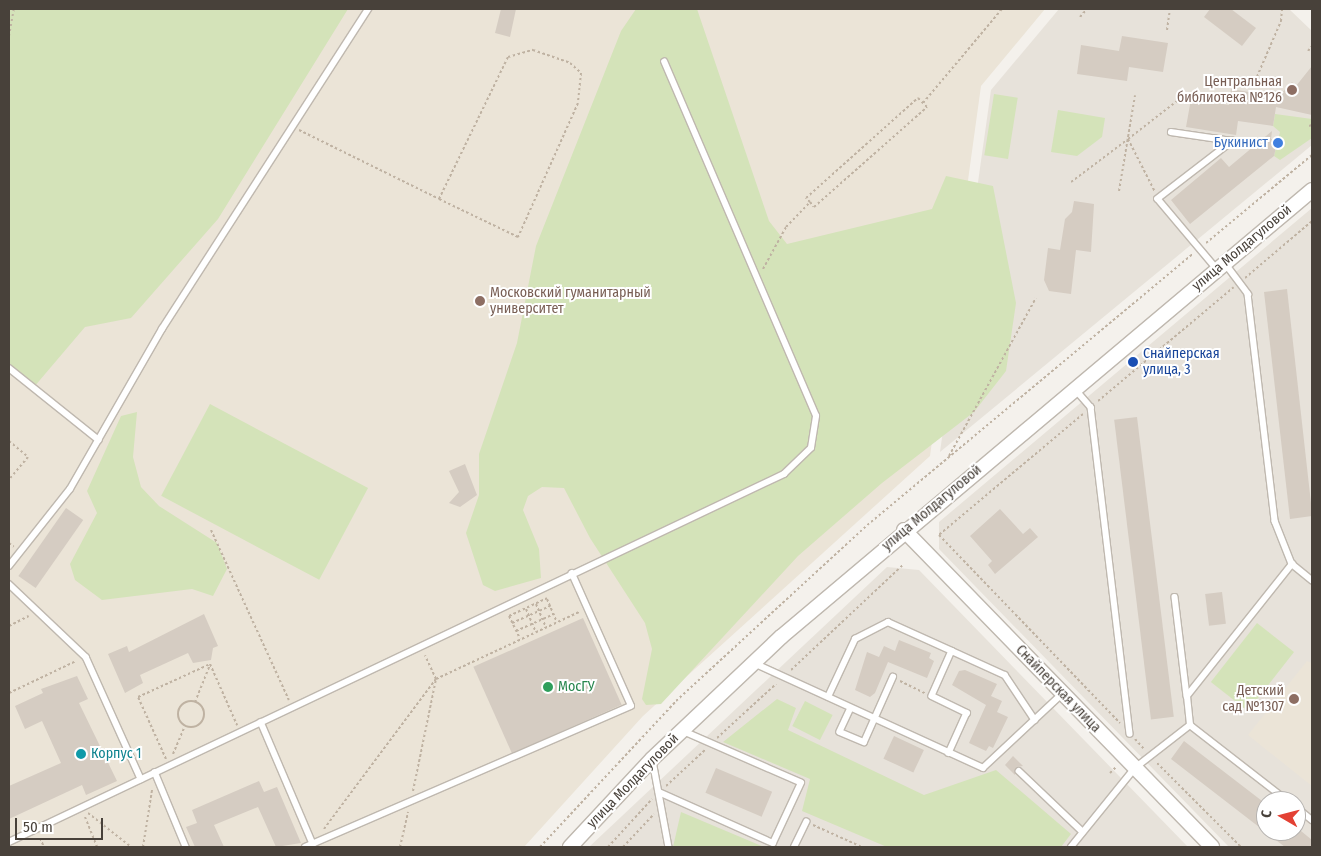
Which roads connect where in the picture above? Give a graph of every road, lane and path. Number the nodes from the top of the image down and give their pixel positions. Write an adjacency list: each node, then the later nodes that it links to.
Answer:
1 (14, 9): 9 (path)
2 (368, 9): 17 (lane)
3 (1002, 9): 16 (path)
4 (1087, 9): 7 (path)
5 (1170, 9): 8 (path)
6 (1282, 9): 13 (path)
7 (1080, 17)
8 (1167, 30)
9 (9, 36)
10 (1312, 46): 11 (path)
11 (1308, 51)
12 (664, 62): 30 (lane)
13 (1253, 86)
14 (1135, 94): 19 (path)
15 (1177, 101): 19 (path)
16 (923, 102): 26 (path); 26 (path)
17 (293, 127): 24 (path); 36 (lane)
18 (1172, 132): 25 (lane)
19 (1128, 139): 21 (path); 23 (path); 25 (path)
20 (1312, 156): 28 (path)
21 (1071, 182)
22 (1312, 190): 29 (street, улица Молдагуловой)
23 (1119, 191)
24 (439, 199): 24 (path)
25 (1158, 199): 28 (lane)
26 (810, 202): 30 (path)
27 (1312, 221): 31 (path)
28 (1199, 248): 29 (lane); 38 (path)
29 (1221, 266): 31 (lane); 34 (street, улица Молдагуловой)
30 (757, 280): 45 (lane)
31 (1240, 282): 35 (path); 43 (lane)
32 (1036, 298): 38 (path)
33 (9, 368): 36 (lane)
34 (1075, 388): 35 (lane); 41 (street, улица Молдагуловой)
35 (1090, 407): 95 (lane); 95 (path)
36 (99, 440): 44 (lane)
37 (9, 441): 39 (path)
38 (948, 458): 120 (path)
39 (9, 480)
40 (211, 530): 86 (path)
41 (904, 530): 75 (street, улица Молдагуловой); 81 (street, Снайперская улица)
42 (904, 564): 77 (path)
43 (1292, 564): 46 (lane); 83 (lane)
44 (9, 566)
45 (572, 574): 48 (lane); 56 (lane)
46 (1312, 580)
47 (9, 584): 59 (lane)
48 (542, 588): 49 (lane); 52 (path)
49 (531, 594): 51 (lane); 53 (path)
50 (1175, 597): 83 (lane)
51 (521, 598): 54 (lane); 57 (path)
52 (546, 598): 53 (path); 55 (path)
53 (536, 604): 57 (path); 58 (path)
54 (505, 606): 61 (path); 72 (lane)
55 (550, 606): 58 (path); 60 (path)
56 (588, 607): 64 (path); 107 (lane)
57 (526, 608): 61 (path); 62 (path)
58 (539, 611): 62 (path); 63 (path)
59 (38, 612): 67 (path); 74 (lane)
60 (554, 614): 63 (path); 64 (path)
61 (509, 616): 65 (path)
62 (529, 616): 65 (path); 66 (path)
63 (543, 619): 66 (path); 68 (path)
64 (557, 622): 68 (path)
65 (512, 623): 69 (path)
66 (532, 624): 69 (path); 70 (path)
67 (9, 626)
68 (546, 627): 70 (path)
69 (516, 631): 71 (path)
70 (536, 632): 71 (path)
71 (520, 639): 79 (path)
72 (421, 646): 79 (path); 86 (lane)
73 (952, 651): 82 (lane); 84 (lane); 89 (lane)
74 (86, 656): 80 (path); 104 (lane)
75 (754, 663): 77 (lane); 93 (street, улица Молдагуловой)
76 (210, 664): 85 (path); 94 (path); 100 (path)
77 (784, 677): 84 (lane); 96 (path)
78 (893, 677): 82 (path); 88 (lane)
79 (436, 679): 107 (path); 113 (path)
80 (9, 693)
81 (1063, 694): 89 (lane); 101 (street, Снайперская улица)
82 (932, 696): 97 (lane)
83 (1187, 696): 91 (lane)
84 (828, 697): 87 (lane)
85 (195, 702): 92 (path); 92 (path)
86 (292, 707): 90 (lane)
87 (851, 708): 88 (lane); 88 (lane)
88 (874, 718): 97 (lane)
89 (1035, 720): 97 (lane)
90 (261, 722): 94 (lane); 113 (lane)
91 (1190, 724): 98 (lane); 105 (lane)
92 (185, 726): 100 (path)
93 (682, 731): 96 (lane); 99 (street, улица Молдагуловой)
94 (240, 732): 100 (lane)
95 (1130, 734): 98 (path)
96 (711, 744): 106 (path); 106 (lane)
97 (949, 753)
98 (1150, 755): 101 (lane); 129 (path)
99 (652, 759): 106 (lane); 121 (street, улица Молдагуловой)
100 (169, 766): 103 (lane)
101 (1135, 768): 111 (lane); 128 (street, Снайперская улица)
102 (1019, 770): 111 (lane)
103 (156, 772): 104 (lane); 116 (path); 117 (lane)
104 (141, 779): 109 (lane)
105 (1275, 791)
106 (659, 792): 108 (lane); 122 (path)
107 (410, 802): 113 (lane); 119 (path)
108 (661, 807): 123 (path); 124 (lane)
109 (81, 808): 112 (lane); 114 (path); 115 (path)
110 (806, 822): 125 (lane); 126 (path)
111 (1083, 832): 127 (lane)
112 (9, 842)
113 (313, 844): 118 (lane)
114 (97, 847)
115 (131, 847)
116 (143, 847)
117 (186, 847)
118 (305, 847)
119 (400, 847)
120 (540, 847)
121 (570, 847)
122 (609, 847)
123 (623, 847)
124 (669, 847)
125 (794, 847)
126 (862, 847)
127 (1071, 847)
128 (1212, 847)
129 (1241, 847)

